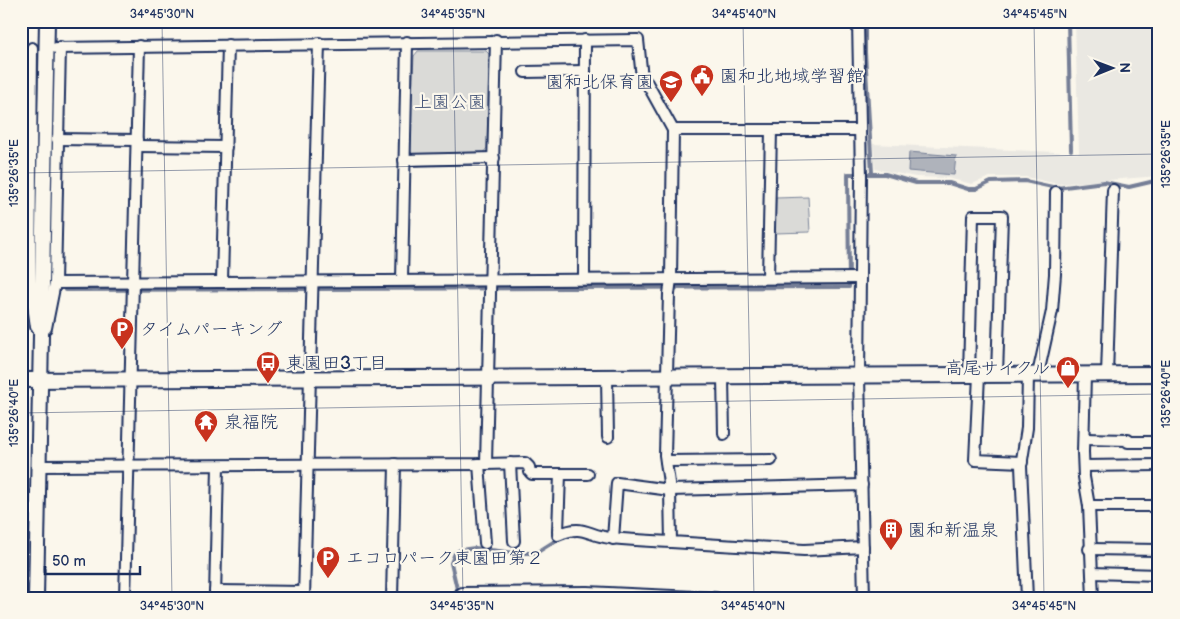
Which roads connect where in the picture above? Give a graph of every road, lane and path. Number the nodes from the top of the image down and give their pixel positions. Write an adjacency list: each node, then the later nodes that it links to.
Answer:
1 (47, 21): 15 (street)
2 (858, 21): 14 (street)
3 (496, 40): 4 (street); 5 (street); 18 (street)
4 (585, 40): 10 (street); 12 (street)
5 (407, 42): 6 (street); 19 (street)
6 (319, 43): 7 (street); 31 (street)
7 (228, 45): 8 (street); 17 (street)
8 (139, 46): 15 (street); 16 (street)
9 (30, 48): 20 (street)
10 (585, 71): 11 (street); 25 (street)
11 (525, 72)
12 (673, 130): 13 (street); 32 (street)
13 (771, 130): 14 (street); 23 (street)
14 (859, 130): 24 (street)
15 (51, 137): 16 (street); 29 (street); 34 (street)
16 (137, 143): 17 (street); 33 (street)
17 (226, 147): 27 (street)
18 (494, 158): 19 (street); 30 (street)
19 (404, 160): 26 (street)
20 (26, 166): 28 (street)
21 (1113, 190): 40 (street)
22 (1056, 192): 38 (street)
23 (768, 278): 24 (street); 32 (street)
24 (853, 278): 41 (street)
25 (584, 279): 30 (street); 32 (street)
26 (402, 280): 30 (street); 31 (street)
27 (222, 281): 31 (street); 33 (street)
28 (26, 283): 34 (street)
29 (55, 283): 33 (street); 34 (street)
30 (491, 285): 45 (street)
31 (312, 286): 46 (street)
32 (670, 286): 43 (street)
33 (132, 287): 48 (street)
34 (40, 355): 49 (street)
35 (1159, 374): 40 (street)
36 (974, 375): 37 (street); 37 (street); 41 (street); 56 (street)
37 (997, 375): 38 (street)
38 (1033, 375): 39 (street); 56 (street)
39 (1085, 375): 40 (street); 52 (street)
40 (1107, 375)
41 (859, 376): 44 (street); 68 (street)
42 (607, 377): 43 (street); 45 (street); 51 (street)
43 (667, 377): 44 (street); 55 (street)
44 (723, 377): 50 (street)
45 (487, 378): 46 (street); 60 (street)
46 (310, 379): 48 (street); 58 (street)
47 (21, 380): 49 (street)
48 (130, 380): 49 (street); 61 (street)
49 (40, 381): 63 (street)
50 (724, 434)
51 (608, 437)
52 (1084, 440): 53 (street); 65 (street)
53 (1159, 442)
54 (771, 460): 55 (street)
55 (666, 461): 69 (street)
56 (1022, 462): 90 (street)
57 (510, 463): 60 (street); 66 (street); 73 (street)
58 (307, 464): 59 (street); 64 (street); 82 (street)
59 (395, 464): 60 (street); 86 (street)
60 (483, 464): 75 (street)
61 (129, 465): 63 (street); 64 (street); 85 (street)
62 (1159, 465): 65 (street)
63 (38, 466): 84 (street)
64 (218, 466): 81 (street)
65 (1084, 466): 70 (street)
66 (560, 474): 67 (street); 72 (street)
67 (588, 474)
68 (862, 485): 69 (street); 76 (street)
69 (670, 490): 72 (street); 74 (street)
70 (1088, 506): 71 (street); 77 (street)
71 (1159, 506)
72 (613, 539): 74 (street)
73 (514, 540)
74 (671, 542): 76 (street)
75 (485, 543)
76 (863, 546): 89 (street)
77 (1090, 549): 78 (street); 79 (street)
78 (1159, 550)
79 (1092, 573): 80 (street); 91 (street)
80 (1159, 575)
81 (215, 594): 82 (street)
82 (304, 595)
83 (643, 596): 87 (street); 88 (street)
84 (36, 598)
85 (125, 598)
86 (392, 598)
87 (456, 598)
88 (716, 598)
89 (864, 598)
90 (1027, 598)
91 (1093, 598)

